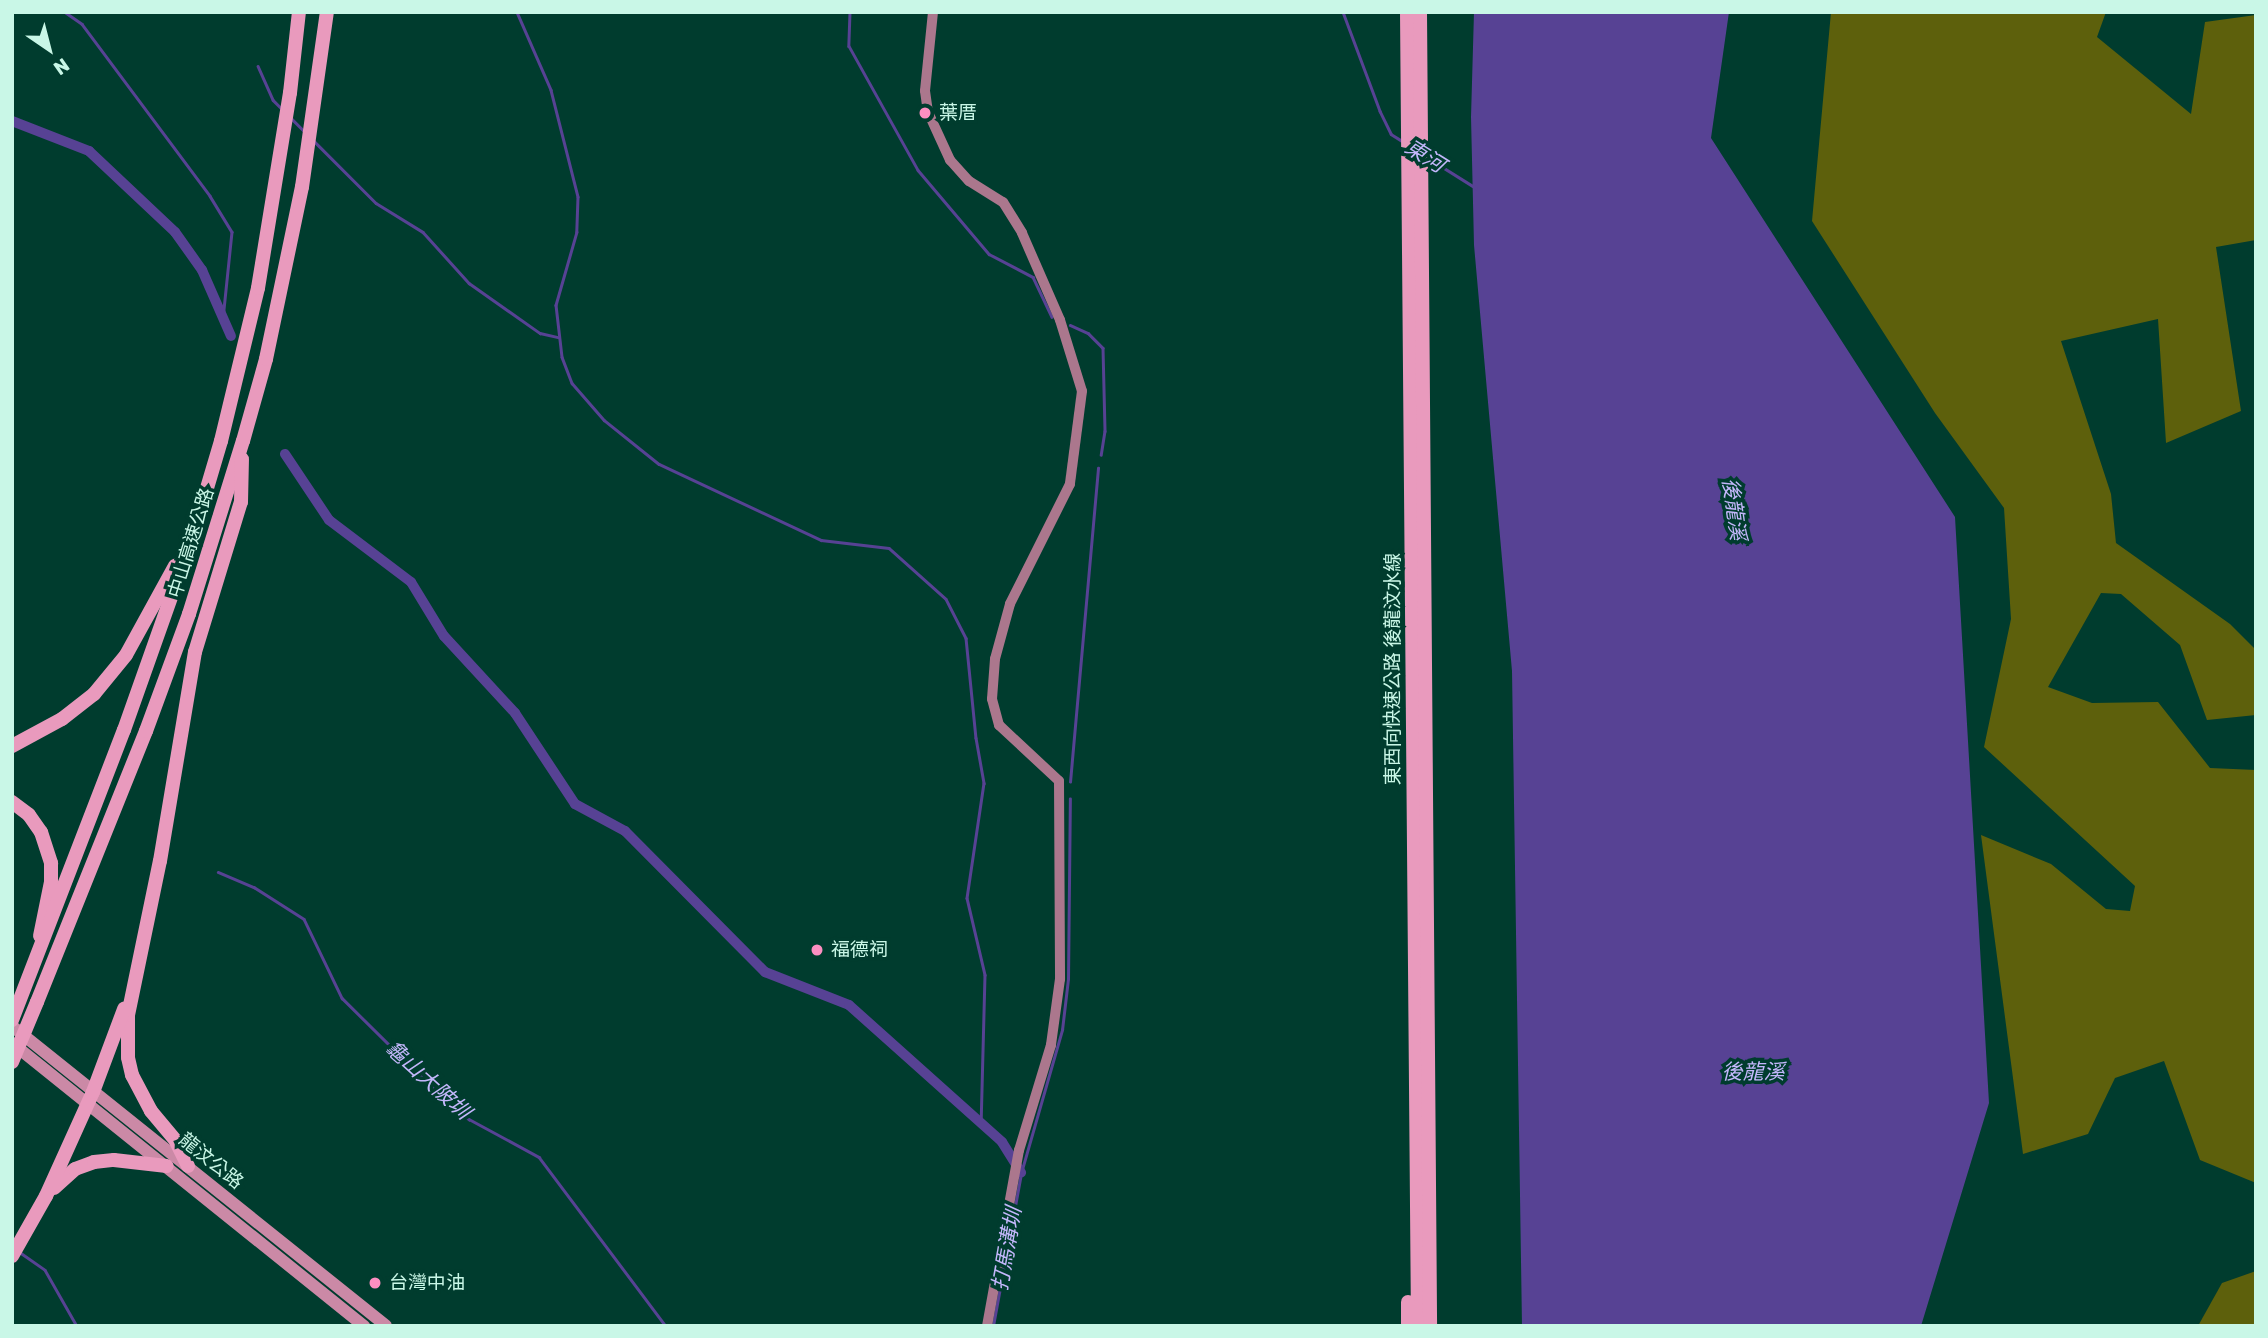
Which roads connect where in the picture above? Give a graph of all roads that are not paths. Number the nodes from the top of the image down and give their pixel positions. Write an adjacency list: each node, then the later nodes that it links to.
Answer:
1 (299, 12): 7 (highway, 中山高速公路)
2 (327, 12): 6 (highway, 中山高速公路)
3 (933, 12): 25 (street)
4 (1407, 12): 20 (highway, 東西向快速公路 後龍汶水線)
5 (1420, 12): 22 (highway, 東西向快速公路 後龍汶水線)
6 (243, 441): 11 (highway); 15 (highway, 中山高速公路, bridge)
7 (198, 521): 8 (highway); 10 (highway, 中山高速公路)
8 (12, 746)
9 (12, 802): 10 (highway)
10 (38, 956): 12 (highway, 中山高速公路)
11 (138, 971): 16 (highway); 18 (highway)
12 (12, 1020)
13 (12, 1026): 16 (main road, 龍汶公路)
14 (12, 1043): 16 (main road, 龍汶公路)
15 (12, 1062)
16 (90, 1098): 17 (main road, 龍汶公路); 18 (main road, 龍汶公路); 19 (highway)
17 (167, 1166): 19 (highway); 23 (main road, 龍汶公路)
18 (188, 1166): 24 (main road, 龍汶公路)
19 (46, 1196): 21 (highway)
20 (1417, 1235): 26 (highway); 27 (highway, 東西向快速公路 後龍汶水線)
21 (12, 1256)
22 (1430, 1296): 28 (highway, 東西向快速公路 後龍汶水線); 29 (highway)
23 (364, 1326)
24 (386, 1326)
25 (987, 1326)
26 (1408, 1326)
27 (1418, 1326)
28 (1430, 1326)
29 (1437, 1326)

